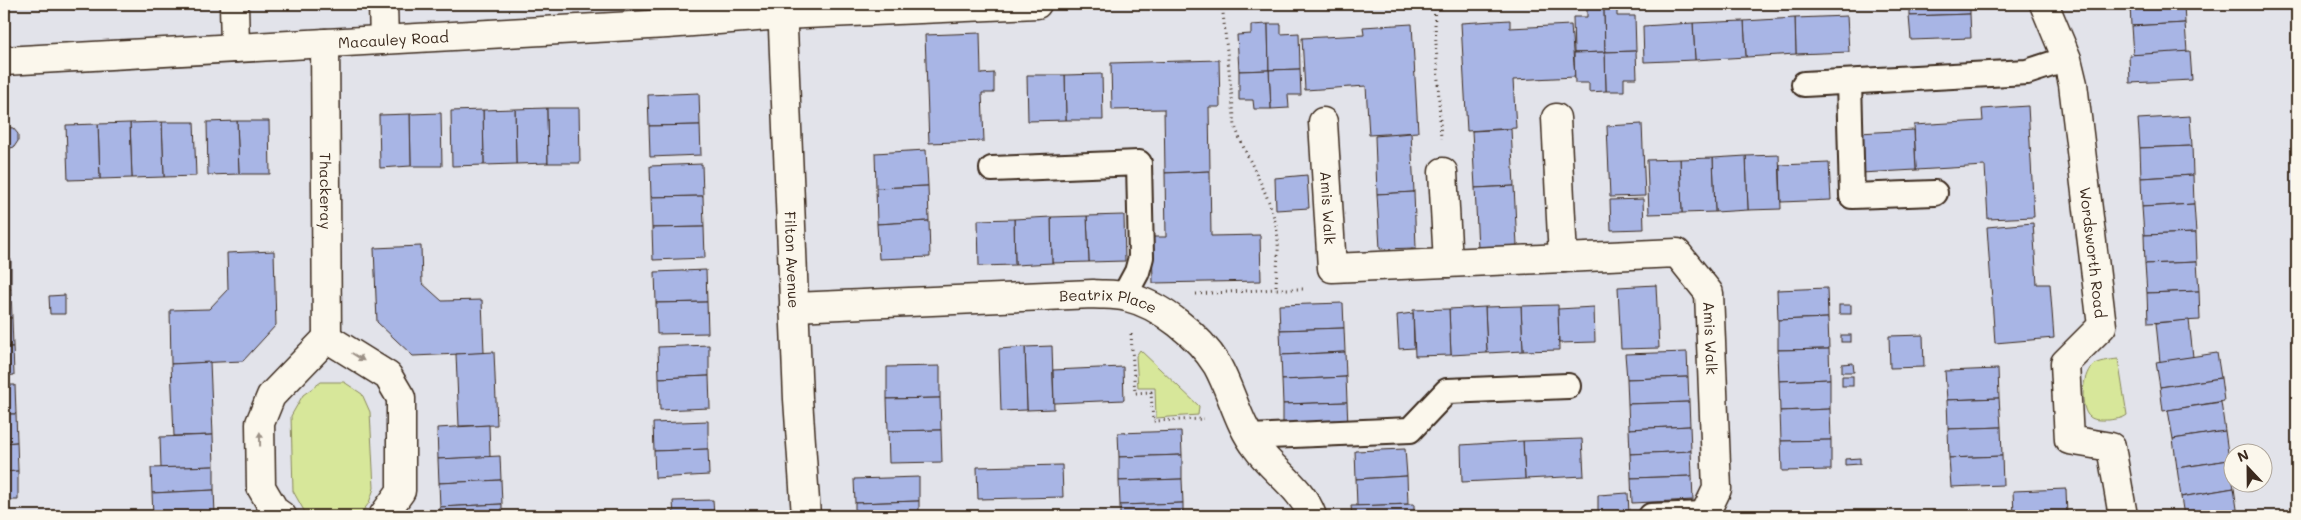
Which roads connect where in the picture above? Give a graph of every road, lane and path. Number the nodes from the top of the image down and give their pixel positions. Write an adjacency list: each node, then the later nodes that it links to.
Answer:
1 (234, 4): 10 (street)
2 (383, 4): 8 (street)
3 (1037, 4): 7 (street, Macauley Road)
4 (1222, 4): 22 (path)
5 (1434, 4): 18 (path)
6 (2044, 4): 12 (street, Wordsworth Road)
7 (782, 9): 8 (street, Macauley Road); 24 (street, Filton Avenue)
8 (384, 40): 9 (street, Macauley Road)
9 (325, 43): 10 (street, Macauley Road); 25 (street, Thackeray)
10 (235, 48): 11 (street, Macauley Road)
11 (4, 60)
12 (2067, 60): 13 (lane); 34 (street, Wordsworth Road)
13 (1849, 82): 14 (lane); 19 (lane)
14 (1804, 84)
15 (1556, 118): 20 (street)
16 (1323, 122): 22 (street, Amis Walk)
17 (992, 169): 23 (lane)
18 (1443, 172): 21 (street)
19 (1935, 193)
20 (1562, 258): 21 (street, Amis Walk); 28 (street, Amis Walk)
21 (1448, 263): 22 (street, Amis Walk)
22 (1332, 268)
23 (1124, 296): 24 (street, Beatrix Place); 27 (street, Beatrix Place)
24 (794, 307): 31 (street, Filton Avenue)
25 (328, 338): 29 (street, one-way to 25); 30 (street, one-way to 30)
26 (1568, 386): 27 (lane)
27 (1249, 437): 32 (street, Beatrix Place)
28 (1705, 515): 33 (lane)
29 (282, 516)
30 (383, 516)
31 (806, 516)
32 (1312, 516)
33 (1651, 516)
34 (2123, 516)

